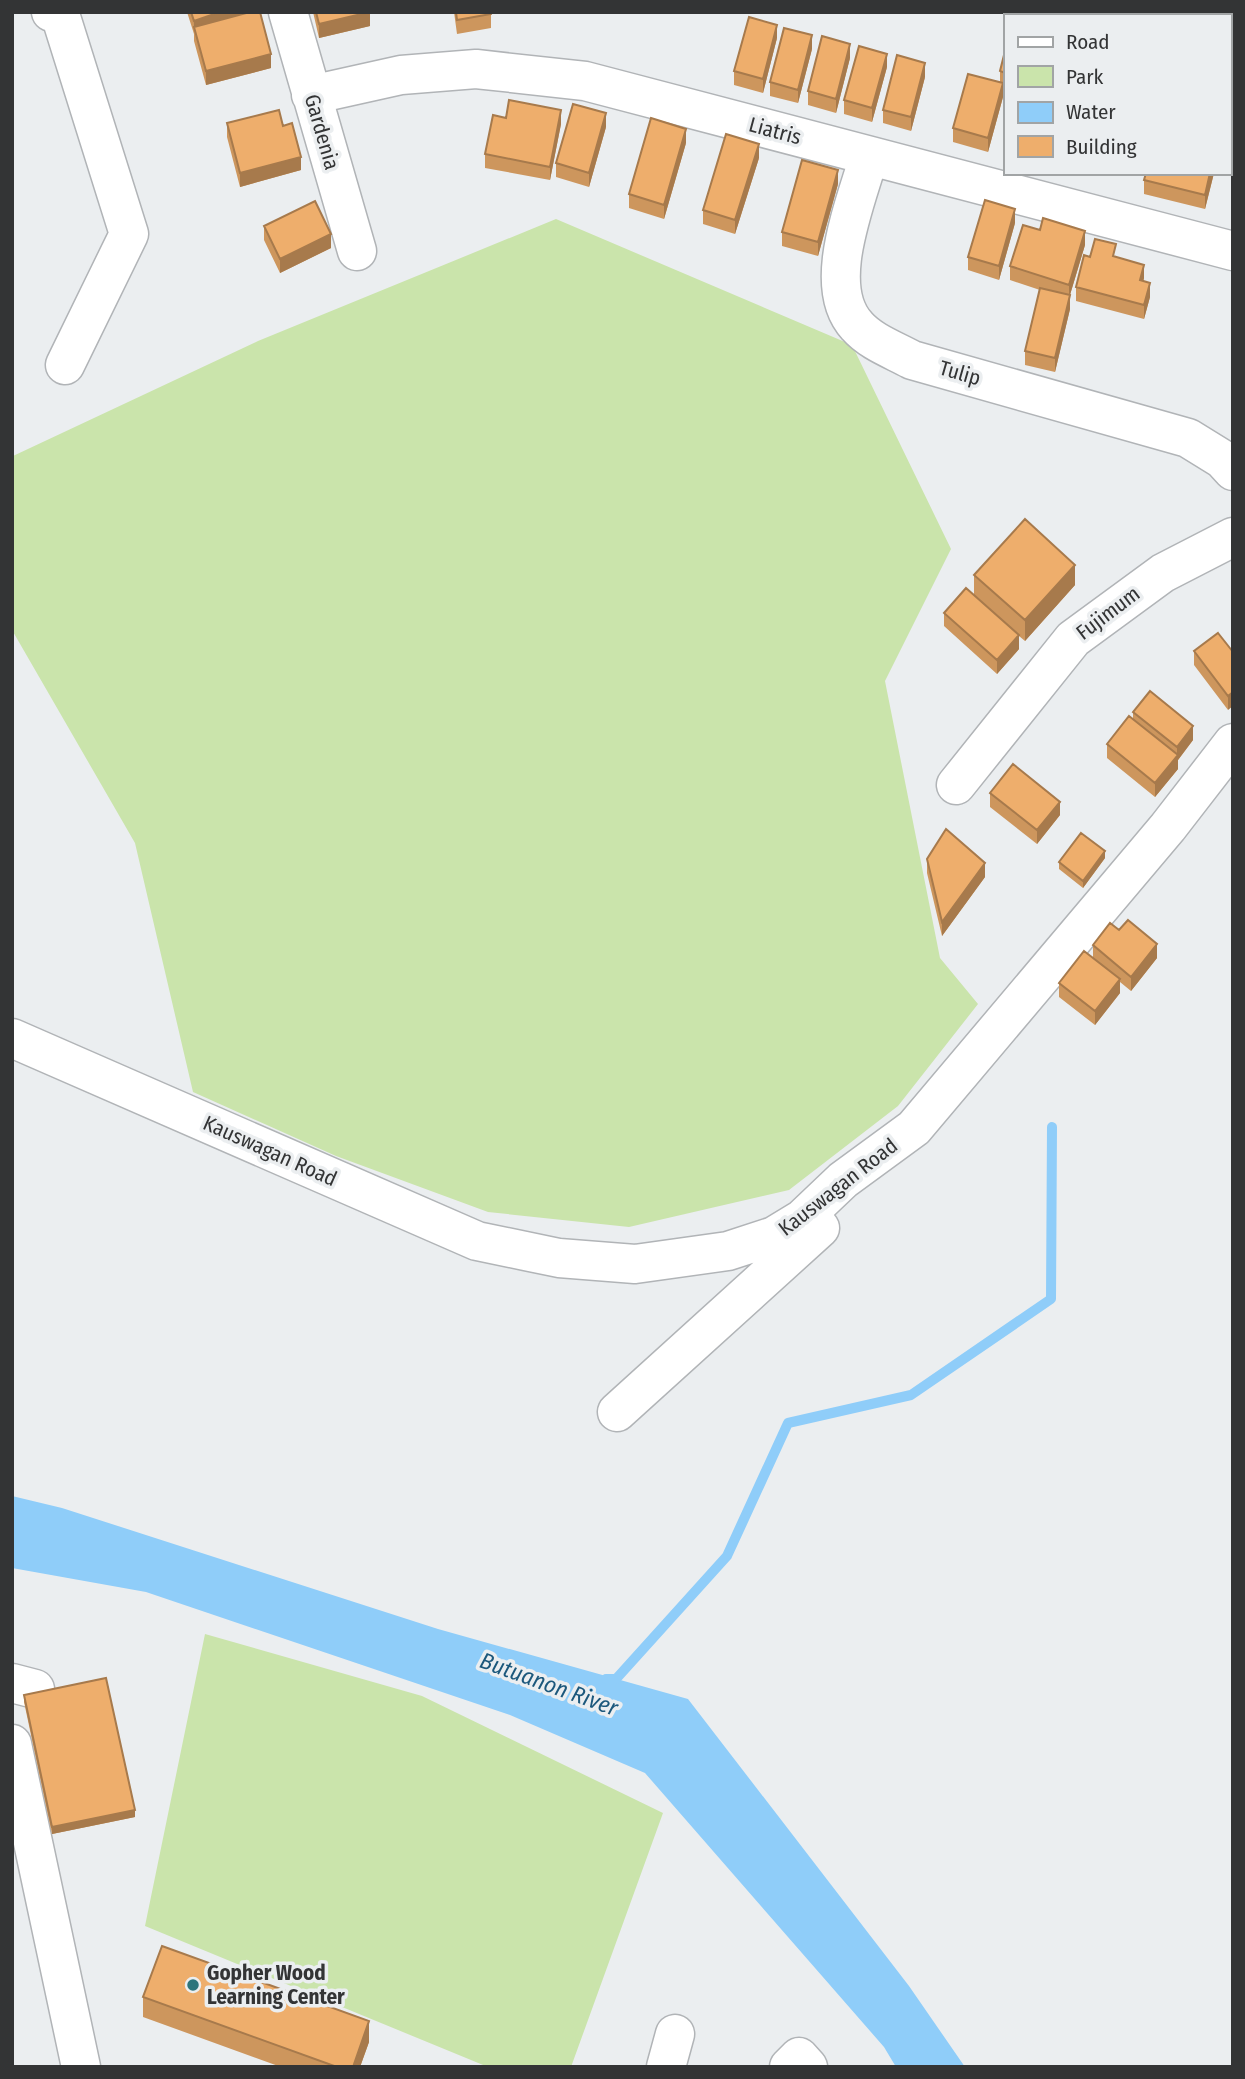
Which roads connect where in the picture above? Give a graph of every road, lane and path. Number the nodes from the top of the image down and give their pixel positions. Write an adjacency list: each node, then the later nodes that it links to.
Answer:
1 (288, 12): 3 (street, Gardenia)
2 (58, 13): 7 (street)
3 (311, 95): 4 (street, Liatris); 5 (street, Gardenia)
4 (869, 156): 6 (street, Liatris); 8 (street, Tulip)
5 (357, 251)
6 (1233, 251)
7 (65, 365)
8 (1233, 471)
9 (1233, 537): 11 (street, Fujimum)
10 (1233, 743): 13 (street, Kauswagan Road)
11 (956, 785)
12 (12, 1038): 13 (street, Kauswagan Road)
13 (844, 1180): 14 (street)
14 (617, 1412)
15 (12, 1744): 16 (street)
16 (82, 2067)
17 (789, 2067): 18 (street)
18 (808, 2067)

